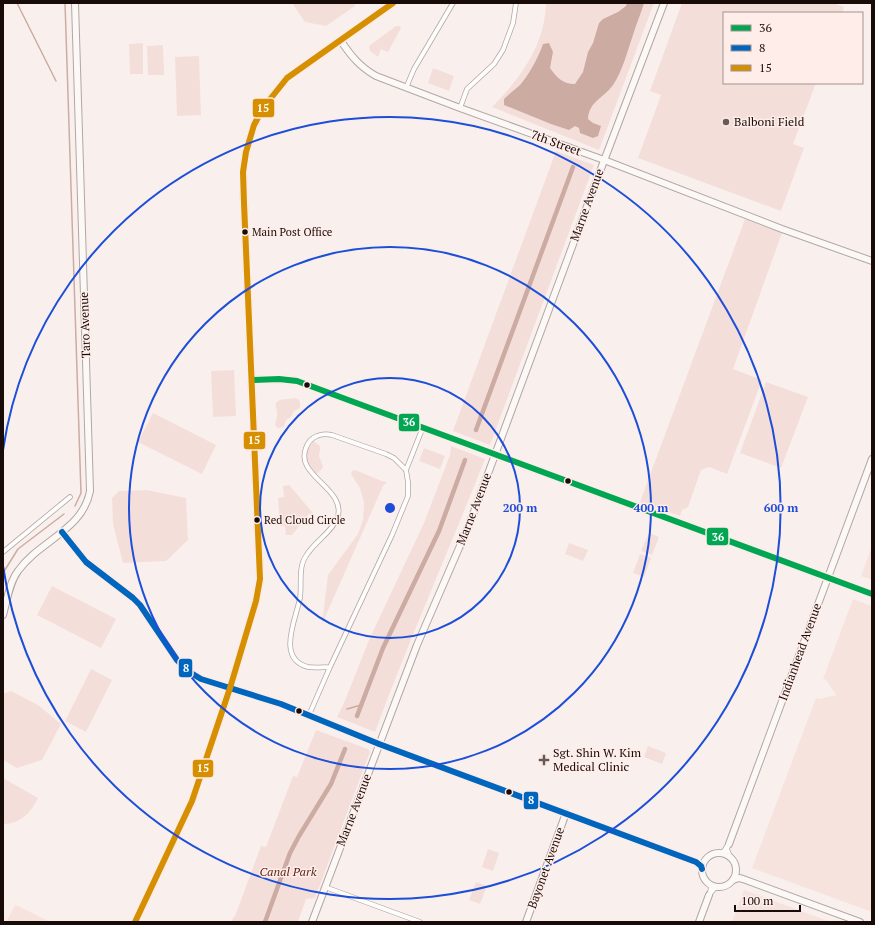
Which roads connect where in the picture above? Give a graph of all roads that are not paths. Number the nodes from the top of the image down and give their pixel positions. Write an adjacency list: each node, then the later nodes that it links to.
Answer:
1 (75, 3): 17 (street, Taro Avenue)
2 (393, 3): 6 (street)
3 (453, 3): 7 (street)
4 (516, 3): 8 (street)
5 (664, 3): 9 (street, Marne Avenue)
6 (341, 41): 7 (street, 7th Street); 11 (street)
7 (406, 88): 8 (street, 7th Street)
8 (460, 108): 9 (street, 7th Street)
9 (604, 160): 10 (street, 7th Street); 13 (street, Marne Avenue)
10 (872, 261)
11 (252, 380): 12 (street); 24 (street)
12 (423, 427): 13 (street); 15 (street)
13 (495, 454): 20 (street); 26 (street, Marne Avenue)
14 (872, 459): 20 (street, Indianhead Avenue)
15 (406, 470): 23 (street); 23 (street)
16 (70, 497): 19 (street)
17 (62, 532): 22 (street, Taro Avenue); 24 (street)
18 (3, 544): 19 (street)
19 (3, 552)
20 (828, 577): 21 (street); 28 (street, Indianhead Avenue)
21 (872, 594)
22 (3, 615)
23 (330, 667): 25 (street)
24 (230, 688): 25 (street); 41 (street)
25 (309, 715): 26 (street)
26 (379, 744): 27 (street); 38 (street, Marne Avenue)
27 (566, 813): 32 (street); 44 (street, Bayonet Avenue)
28 (728, 844): 29 (street); 30 (street)
29 (721, 853): 30 (street); 31 (street)
30 (730, 856): 34 (street)
31 (706, 860): 32 (street); 33 (street)
32 (696, 862): 33 (street)
33 (702, 869): 37 (street)
34 (736, 871): 35 (street); 36 (street)
35 (743, 879): 36 (street); 46 (street)
36 (733, 880): 39 (street)
37 (709, 883): 39 (street); 40 (street)
38 (325, 887): 42 (street, Marne Avenue); 43 (street)
39 (718, 887): 40 (street)
40 (710, 895): 45 (street)
41 (135, 922)
42 (312, 922)
43 (420, 922)
44 (526, 922)
45 (700, 922)
46 (860, 922)

